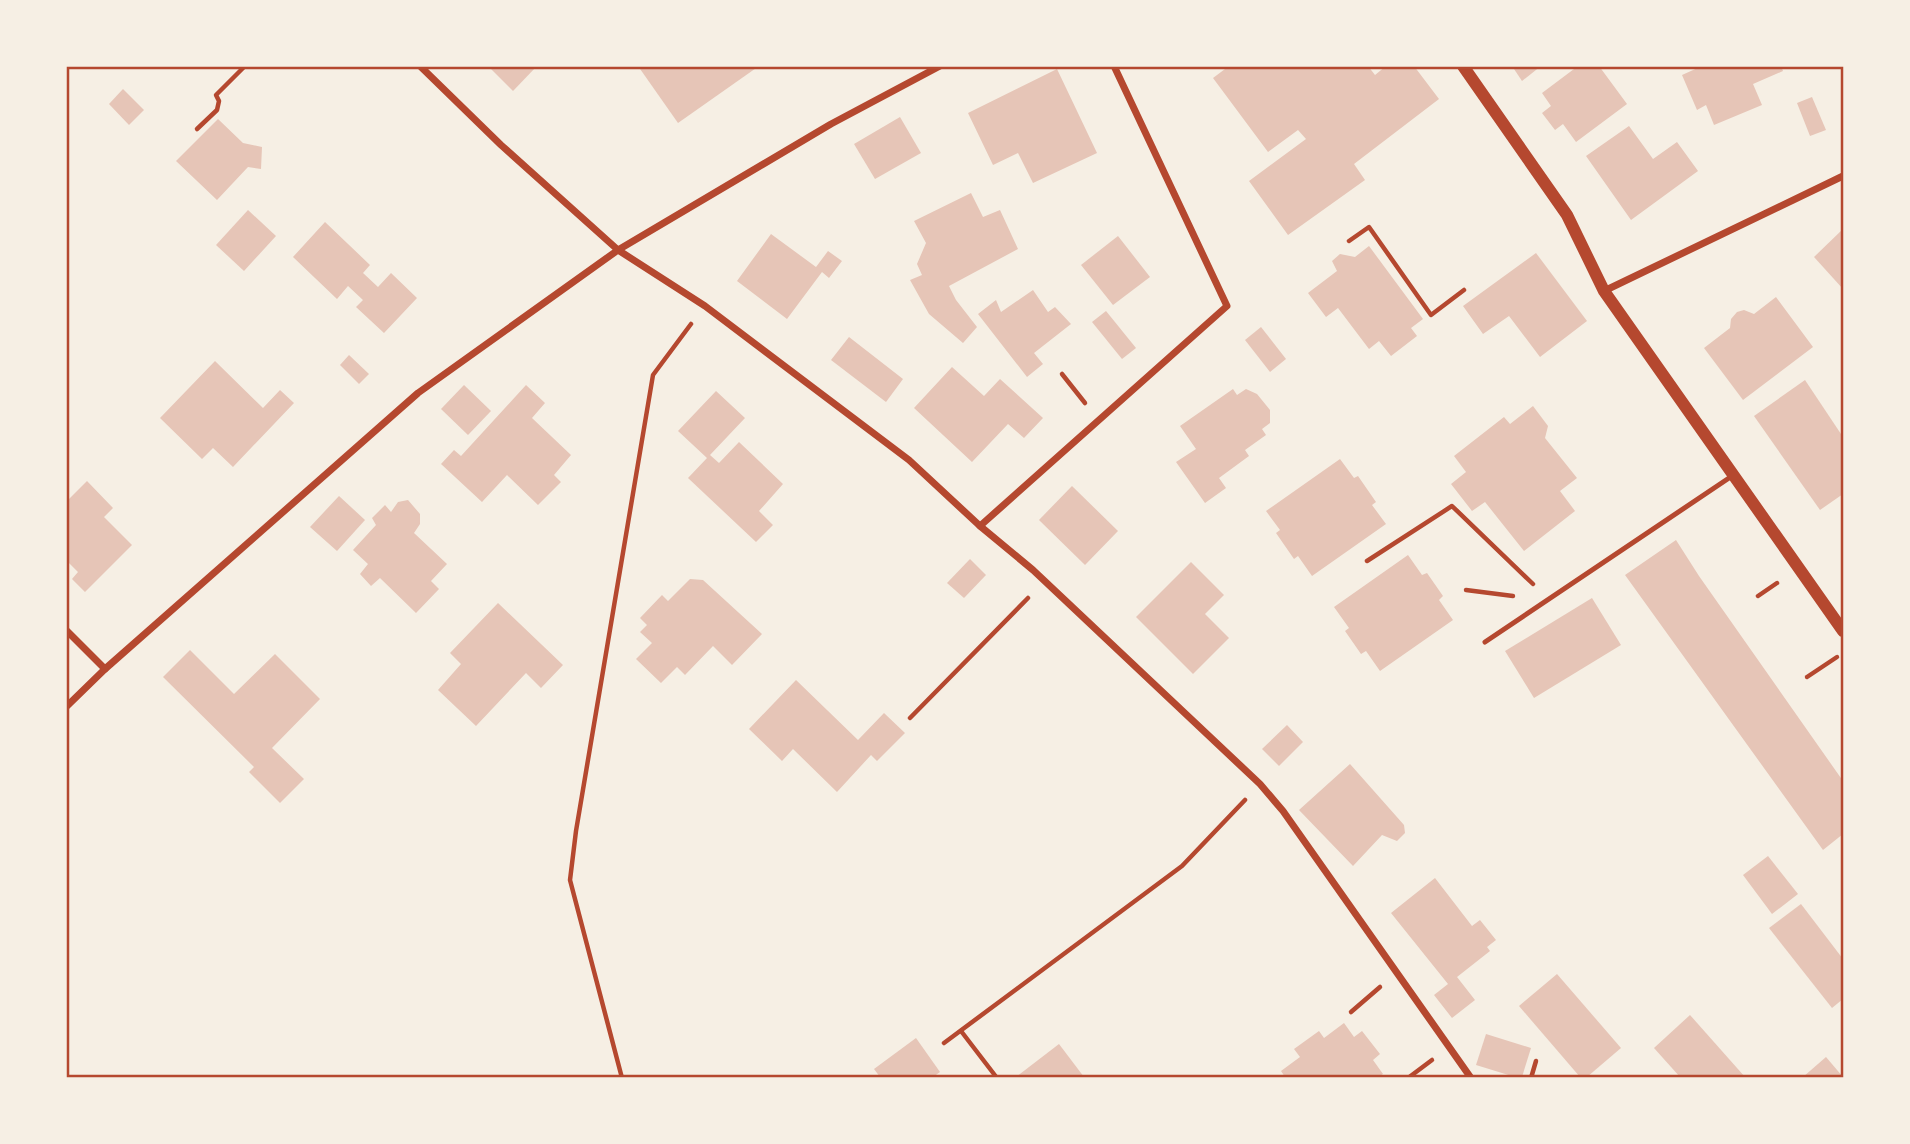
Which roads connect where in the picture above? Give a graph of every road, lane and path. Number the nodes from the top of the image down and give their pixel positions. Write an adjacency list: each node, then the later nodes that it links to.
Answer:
1 (244, 66): 6 (path)
2 (420, 66): 9 (street)
3 (940, 66): 9 (street)
4 (1114, 66): 14 (street)
5 (1463, 66): 11 (street)
6 (197, 129)
7 (1843, 176): 11 (street)
8 (1349, 241): 10 (path)
9 (618, 250): 12 (street); 24 (street)
10 (1464, 290)
11 (1604, 291): 15 (street)
12 (705, 306): 16 (street); 34 (path)
13 (1062, 374): 14 (path)
14 (1098, 420): 16 (street)
15 (1734, 474): 19 (lane); 21 (street)
16 (980, 526): 18 (street)
17 (1367, 561): 19 (path)
18 (1044, 582): 27 (path); 28 (street)
19 (1548, 600): 22 (lane)
20 (66, 630): 24 (street)
21 (1843, 631)
22 (1485, 642)
23 (1843, 652): 25 (path)
24 (106, 669): 26 (street)
25 (1807, 677)
26 (66, 707)
27 (909, 718)
28 (1260, 785): 29 (street); 31 (path)
29 (1397, 973): 30 (path); 36 (street)
30 (1351, 1012)
31 (961, 1031): 32 (path); 35 (path)
32 (944, 1043)
33 (1536, 1061): 37 (path)
34 (622, 1077)
35 (997, 1077)
36 (1471, 1077)
37 (1531, 1077)

